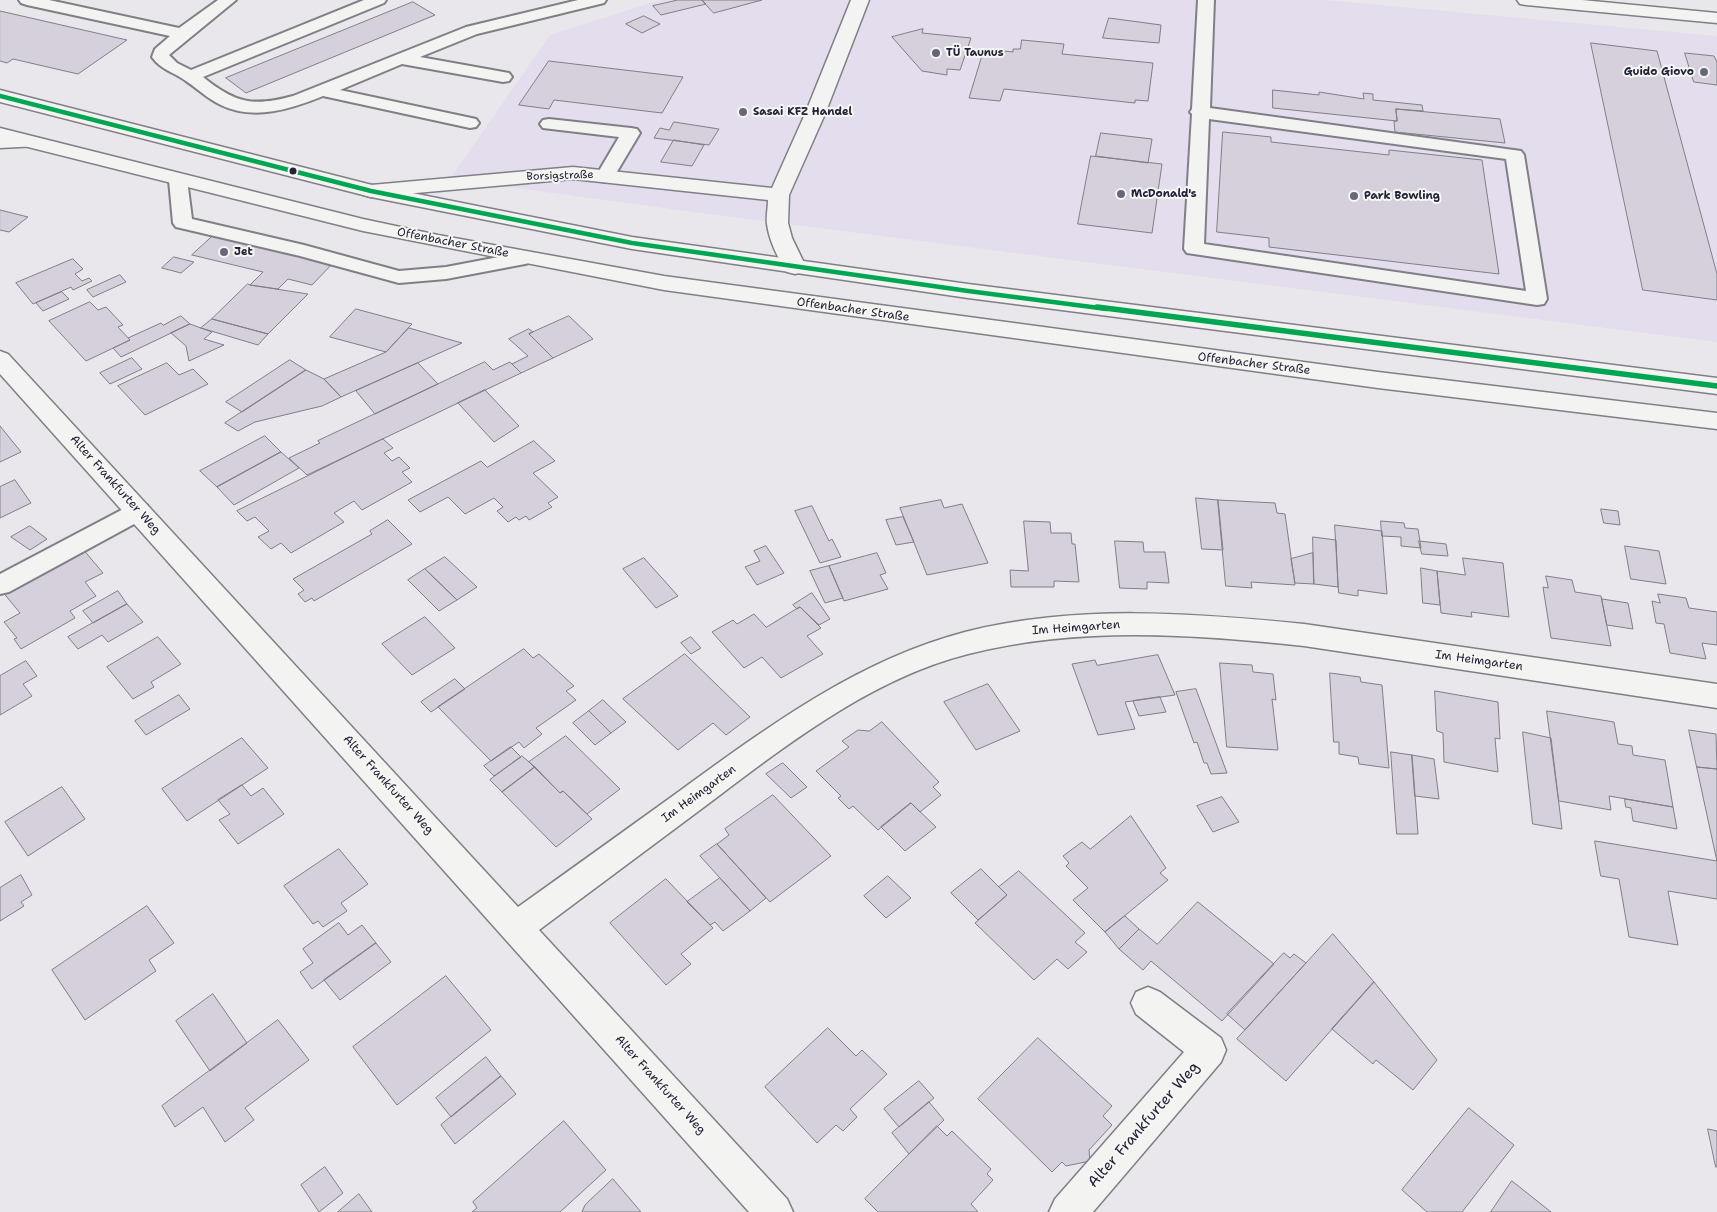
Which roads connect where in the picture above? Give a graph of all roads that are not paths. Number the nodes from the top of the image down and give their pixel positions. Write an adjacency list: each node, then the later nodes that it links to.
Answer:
1 (27, 0): 9 (lane)
2 (228, 0): 9 (lane)
3 (378, 0): 11 (lane)
4 (598, 0): 10 (lane)
5 (860, 0): 24 (main road)
6 (1206, 0): 15 (lane)
7 (1526, 0): 8 (main road)
8 (1717, 18)
9 (182, 34): 11 (lane)
10 (402, 58): 12 (lane); 13 (lane)
11 (190, 76): 13 (lane)
12 (503, 77)
13 (322, 91): 16 (lane)
14 (0, 96): 23 (main road)
15 (1199, 112): 15 (lane)
16 (470, 123)
17 (549, 124): 21 (lane)
18 (0, 134): 20 (main road, Offenbacher Straße)
19 (0, 142): 20 (main road)
20 (32, 142): 22 (main road, Offenbacher Straße)
21 (605, 176): 23 (main road, Borsigstraße); 24 (main road, Borsigstraße)
22 (178, 180): 25 (main road, Offenbacher Straße); 25 (lane)
23 (371, 191): 26 (main road)
24 (779, 195): 26 (main road)
25 (525, 258): 29 (main road, Offenbacher Straße)
26 (795, 267): 28 (main road)
27 (0, 358): 30 (main road, Alter Frankfurter Weg)
28 (1717, 386)
29 (1717, 421)
30 (139, 511): 31 (lane); 33 (main road, Alter Frankfurter Weg)
31 (0, 585)
32 (1717, 696): 33 (main road, Im Heimgarten)
33 (517, 927): 35 (main road, Alter Frankfurter Weg)
34 (1148, 1003): 36 (main road, Alter Frankfurter Weg)
35 (774, 1212)
36 (1068, 1212)

